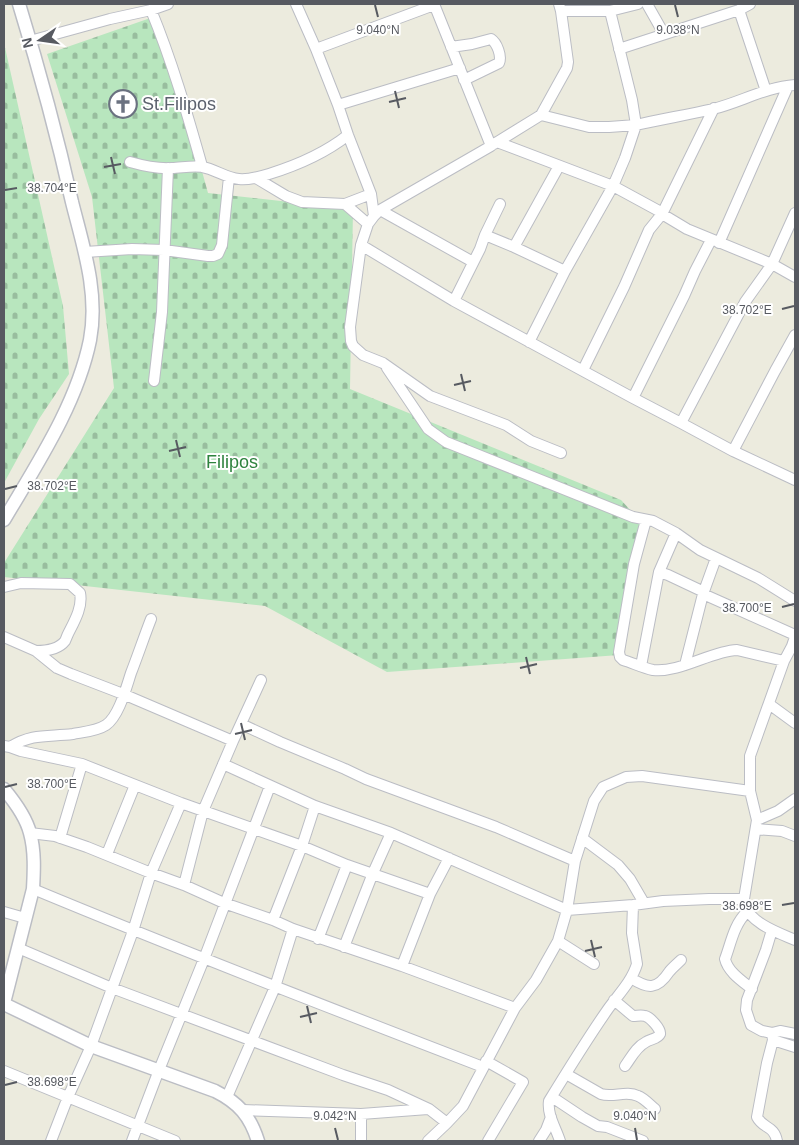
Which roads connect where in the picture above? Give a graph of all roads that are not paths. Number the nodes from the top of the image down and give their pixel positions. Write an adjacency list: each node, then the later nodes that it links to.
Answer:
1 (19, 4): 13 (street)
2 (168, 4): 9 (street)
3 (296, 4): 16 (street)
4 (434, 4): 14 (street); 16 (street)
5 (638, 4): 11 (street)
6 (647, 4): 12 (street)
7 (750, 4): 10 (street)
8 (560, 7): 11 (street); 23 (street)
9 (151, 10): 13 (street); 28 (street)
10 (739, 10): 12 (street); 20 (street)
11 (610, 11): 15 (street)
12 (664, 34): 15 (street)
13 (30, 41): 45 (street)
14 (452, 47): 17 (street); 18 (street)
15 (620, 48): 24 (street)
16 (316, 49): 21 (street)
17 (460, 68): 18 (street); 21 (street)
18 (464, 80): 26 (street)
19 (792, 85): 20 (street); 41 (street)
20 (766, 91): 22 (street)
21 (338, 105): 25 (street)
22 (714, 108): 24 (street); 38 (street)
23 (541, 116): 24 (street); 26 (street)
24 (636, 125): 33 (street)
25 (348, 135): 32 (street); 34 (street)
26 (494, 144): 29 (street); 39 (street)
27 (130, 162): 30 (street)
28 (202, 166): 30 (street); 31 (street)
29 (560, 166): 33 (street); 43 (street)
30 (168, 168): 44 (street)
31 (229, 177): 32 (street); 44 (street)
32 (256, 178): 35 (street)
33 (613, 186): 38 (street); 48 (street)
34 (371, 194): 35 (street); 39 (street)
35 (346, 204): 39 (street)
36 (500, 204): 40 (street)
37 (795, 213): 47 (street)
38 (662, 214): 41 (street); 54 (street)
39 (374, 217): 42 (street); 46 (street)
40 (486, 235): 43 (street); 46 (street)
41 (715, 241): 47 (street); 56 (street)
42 (361, 245): 50 (street); 53 (street)
43 (514, 247): 48 (street)
44 (164, 250): 45 (street); 55 (street)
45 (85, 252): 61 (street)
46 (473, 262): 50 (street)
47 (772, 264): 49 (street); 57 (street)
48 (565, 271): 52 (street)
49 (795, 277)
50 (454, 300): 52 (street)
51 (795, 335): 58 (street)
52 (529, 342): 54 (street)
53 (383, 363): 59 (street); 62 (street)
54 (583, 370): 56 (street)
55 (154, 381)
56 (633, 398): 57 (street)
57 (682, 422): 58 (street)
58 (733, 451): 60 (street)
59 (560, 453)
60 (795, 480)
61 (4, 520)
62 (646, 520): 63 (street); 75 (street)
63 (676, 533): 64 (street); 65 (street)
64 (716, 558): 67 (street); 68 (street)
65 (659, 572): 67 (street); 75 (street)
66 (4, 587): 72 (street)
67 (703, 593): 71 (street); 74 (street)
68 (795, 601)
69 (151, 619): 77 (street)
70 (4, 637): 72 (street)
71 (794, 641): 73 (street)
72 (36, 652): 77 (street)
73 (784, 660): 74 (street); 78 (street)
74 (685, 665): 75 (street)
75 (642, 666)
76 (262, 680): 80 (street)
77 (123, 694): 81 (street); 82 (street)
78 (769, 704): 79 (street); 88 (street)
79 (795, 723)
80 (241, 724): 81 (street); 103 (street)
81 (233, 741): 84 (street)
82 (7, 747): 83 (street)
83 (82, 764): 85 (street); 98 (street)
84 (223, 764): 86 (street); 92 (street)
85 (135, 785): 90 (street); 101 (street)
86 (270, 786): 91 (street); 94 (street)
87 (4, 789): 95 (street)
88 (750, 790): 93 (street); 99 (street)
89 (795, 799): 93 (street)
90 (181, 803): 92 (street); 106 (street)
91 (315, 806): 96 (street); 100 (street)
92 (203, 811): 94 (street); 107 (street)
93 (756, 825): 97 (street); 110 (street)
94 (253, 828): 100 (street); 111 (street)
95 (30, 833): 98 (street); 108 (street)
96 (392, 833): 102 (street); 105 (street)
97 (795, 836)
98 (60, 838): 101 (street)
99 (582, 838): 103 (street); 112 (street)
100 (302, 846): 104 (street); 118 (street)
101 (107, 854): 106 (street)
102 (449, 858): 109 (street); 114 (street)
103 (575, 860): 114 (street)
104 (347, 865): 105 (street); 122 (street)
105 (373, 873): 109 (street); 125 (street)
106 (151, 874): 107 (street); 121 (street)
107 (184, 885): 111 (street)
108 (33, 889): 117 (street); 121 (street)
109 (430, 894): 130 (street)
110 (744, 899): 112 (street); 116 (street)
111 (224, 903): 118 (street); 127 (street)
112 (644, 903): 113 (street)
113 (633, 905): 114 (street); 131 (street)
114 (567, 910): 124 (street)
115 (4, 912): 117 (street)
116 (747, 912): 120 (street); 134 (street)
117 (25, 918): 126 (street)
118 (273, 920): 119 (street)
119 (294, 929): 122 (street); 132 (street)
120 (772, 930): 123 (street); 134 (street)
121 (133, 931): 127 (street); 133 (street)
122 (318, 938): 125 (street)
123 (795, 940)
124 (558, 941): 129 (street); 137 (street)
125 (344, 947): 130 (street)
126 (18, 948): 133 (street); 135 (street)
127 (204, 959): 132 (street); 138 (street)
128 (681, 960): 131 (street)
129 (594, 964)
130 (402, 966): 137 (street)
131 (631, 978): 136 (street)
132 (275, 987): 141 (street); 144 (street)
133 (112, 988): 138 (street); 142 (street)
134 (752, 989): 140 (street)
135 (4, 1000): 142 (street)
136 (614, 1000): 145 (street); 148 (street)
137 (515, 1008): 144 (street)
138 (181, 1014): 141 (street); 146 (street)
139 (795, 1034): 140 (street)
140 (772, 1036): 143 (street); 169 (street)
141 (250, 1041): 150 (street); 152 (street)
142 (91, 1046): 146 (street); 149 (street)
143 (795, 1047)
144 (485, 1064): 157 (street); 165 (street)
145 (625, 1066)
146 (159, 1070): 150 (street); 158 (street)
147 (4, 1071): 149 (street)
148 (566, 1074): 151 (street); 153 (street)
149 (68, 1097): 158 (street); 159 (street)
150 (227, 1097): 154 (street)
151 (552, 1097): 156 (street); 168 (street)
152 (429, 1109): 155 (street); 157 (street)
153 (655, 1109)
154 (243, 1110): 155 (street); 162 (street)
155 (361, 1114): 163 (street)
156 (550, 1117): 166 (street); 167 (street)
157 (448, 1123): 164 (street)
158 (138, 1126): 160 (street); 161 (street)
159 (51, 1141)
160 (132, 1141)
161 (175, 1141)
162 (258, 1141)
163 (361, 1141)
164 (428, 1141)
165 (488, 1141)
166 (539, 1141)
167 (560, 1141)
168 (643, 1141)
169 (777, 1141)

